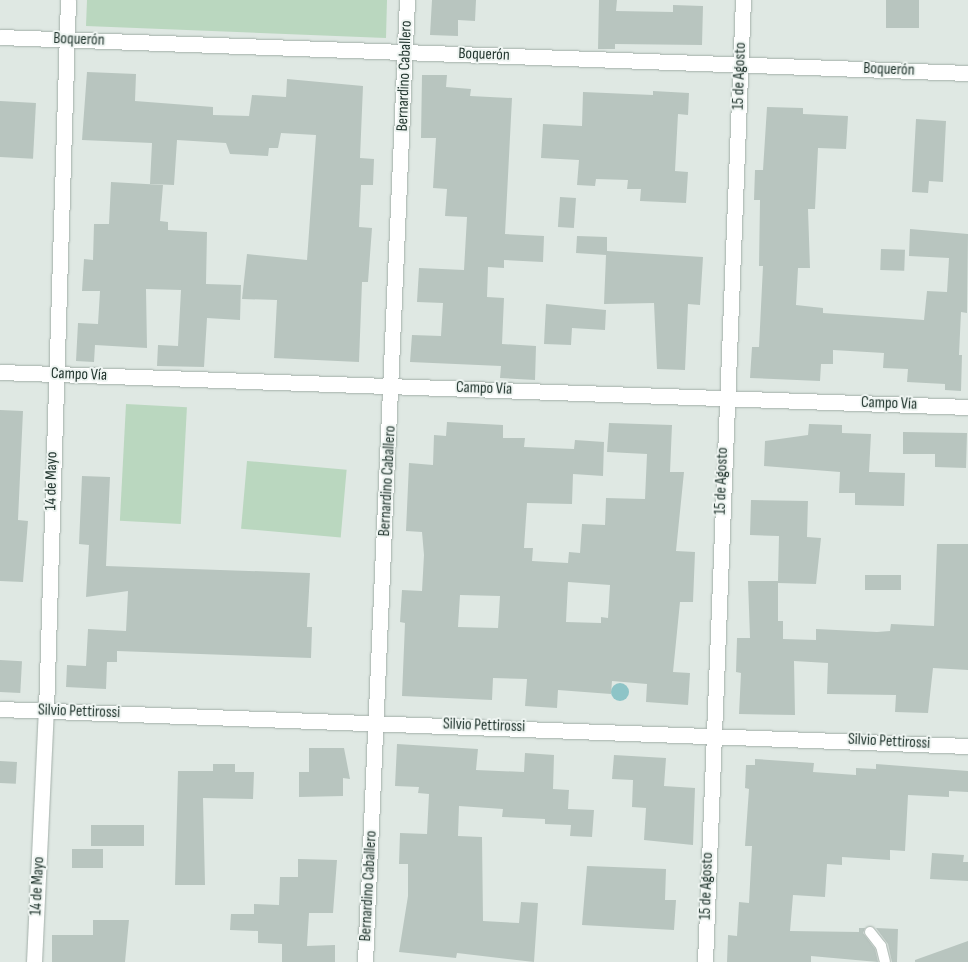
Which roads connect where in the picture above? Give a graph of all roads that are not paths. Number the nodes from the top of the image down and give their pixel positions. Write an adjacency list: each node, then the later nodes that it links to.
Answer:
1 (68, 0): 5 (street, 14 de Mayo)
2 (407, 0): 6 (street, Bernardino Caballero)
3 (743, 0): 7 (street, 15 de Agosto)
4 (0, 37): 5 (street, Boquerón)
5 (67, 40): 6 (street, Boquerón); 10 (street, 14 de Mayo)
6 (406, 52): 7 (street, Boquerón); 11 (street, Bernardino Caballero)
7 (740, 64): 8 (street, Boquerón); 12 (street, 15 de Agosto)
8 (968, 73)
9 (0, 372): 10 (street, Campo Vía)
10 (54, 374): 11 (street, Campo Vía); 15 (street, 14 de Mayo)
11 (392, 386): 12 (street, Campo Vía); 16 (street, Bernardino Caballero)
12 (725, 398): 13 (street, Campo Vía); 17 (street, 15 de Agosto)
13 (968, 407)
14 (0, 709): 15 (street, Silvio Pettirossi)
15 (46, 711): 16 (street, Silvio Pettirossi); 20 (street, 14 de Mayo)
16 (377, 722): 17 (street, Silvio Pettirossi); 21 (street, Bernardino Caballero)
17 (712, 734): 18 (street, Silvio Pettirossi); 22 (street, 15 de Agosto)
18 (968, 746)
19 (870, 932): 23 (lane)
20 (34, 962)
21 (365, 962)
22 (705, 962)
23 (885, 962)

